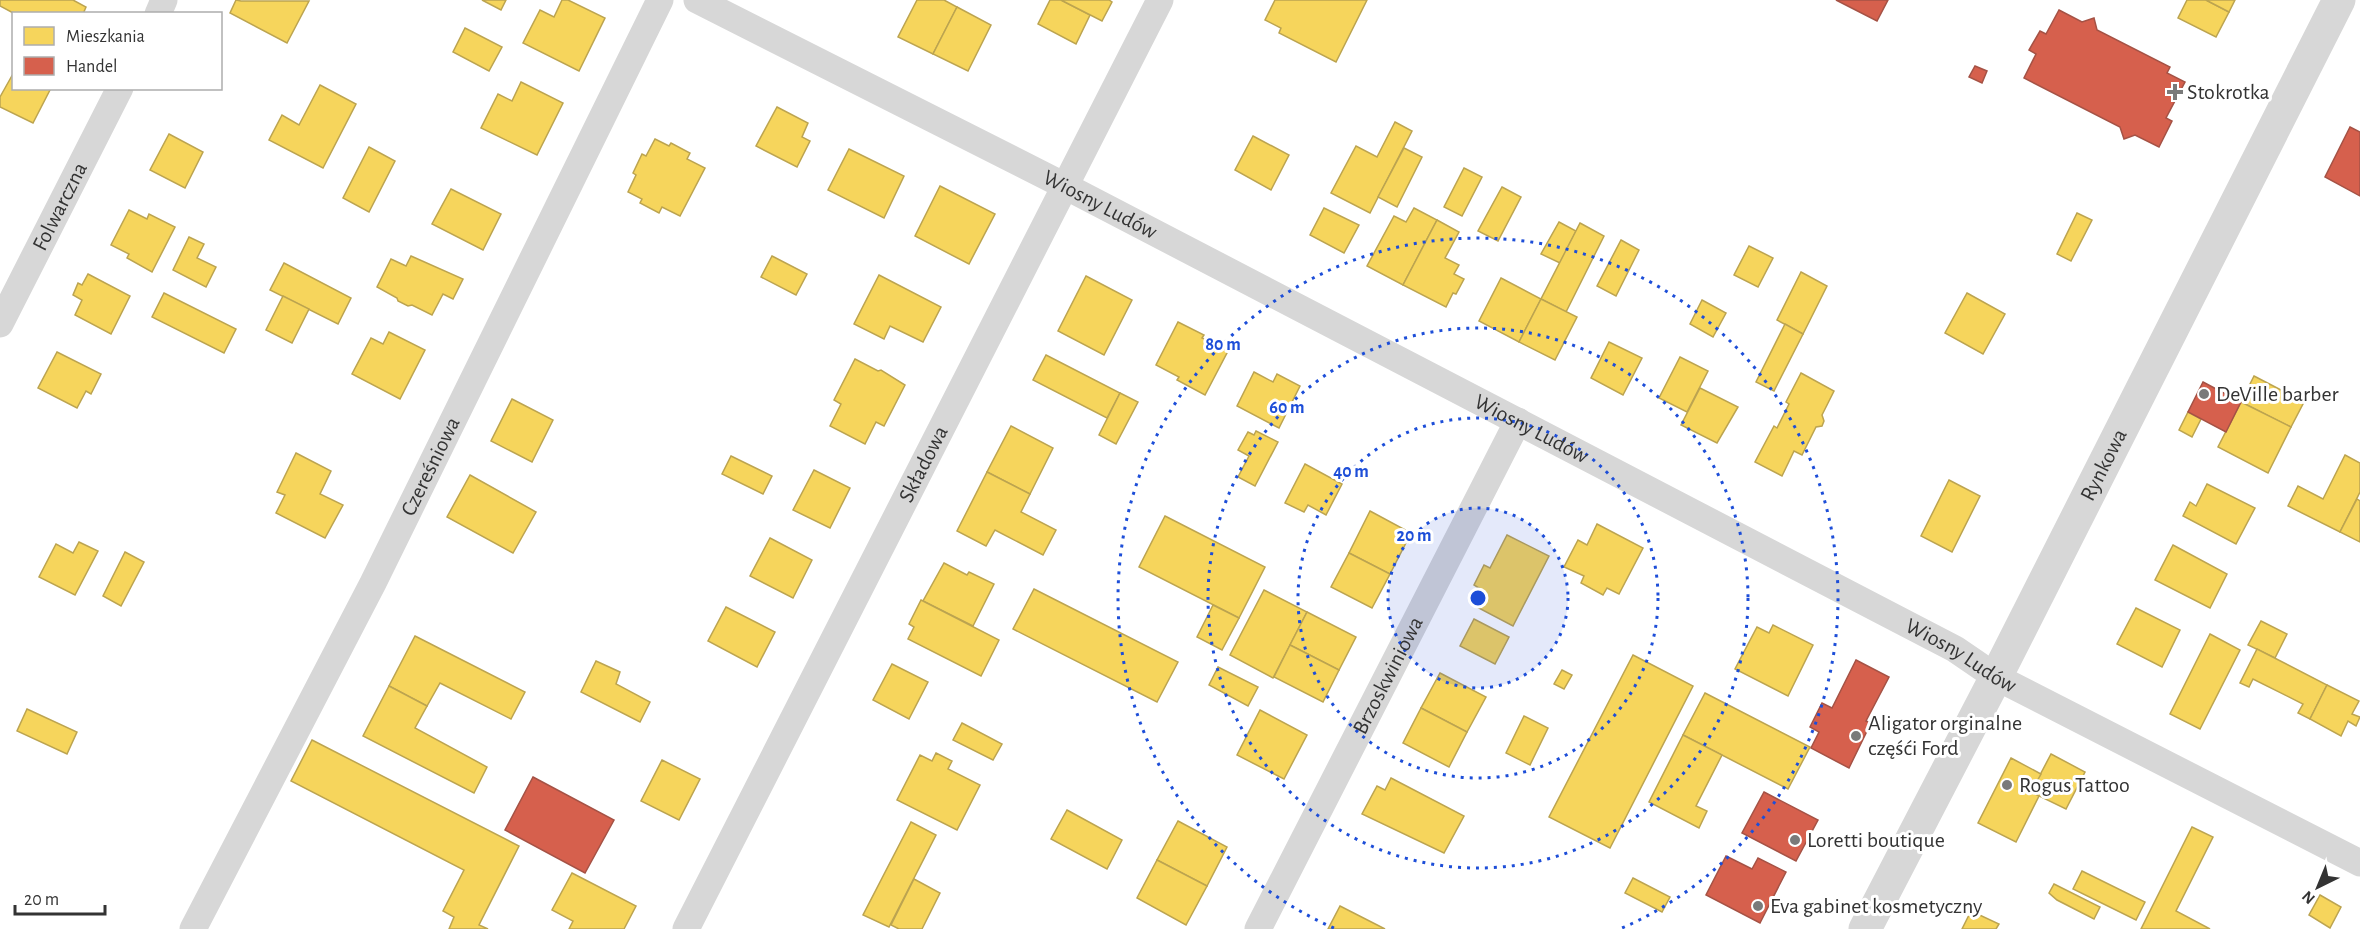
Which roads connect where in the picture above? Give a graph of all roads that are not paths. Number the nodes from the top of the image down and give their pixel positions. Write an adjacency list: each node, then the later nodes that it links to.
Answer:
1 (660, 0): 11 (street, Czereśniowa)
2 (697, 0): 6 (street, Wiosny Ludów)
3 (1160, 0): 6 (street, Składowa)
4 (2339, 0): 9 (street, Rynkowa)
5 (119, 90): 7 (street, Folwarczna)
6 (1065, 186): 8 (street, Wiosny Ludów); 12 (street, Składowa)
7 (0, 324)
8 (1518, 421): 9 (street, Wiosny Ludów); 13 (street, Brzoskwiniowa)
9 (1996, 676): 10 (street, Wiosny Ludów); 14 (street, Rynkowa)
10 (2360, 863)
11 (193, 929)
12 (686, 929)
13 (1258, 929)
14 (1865, 929)

